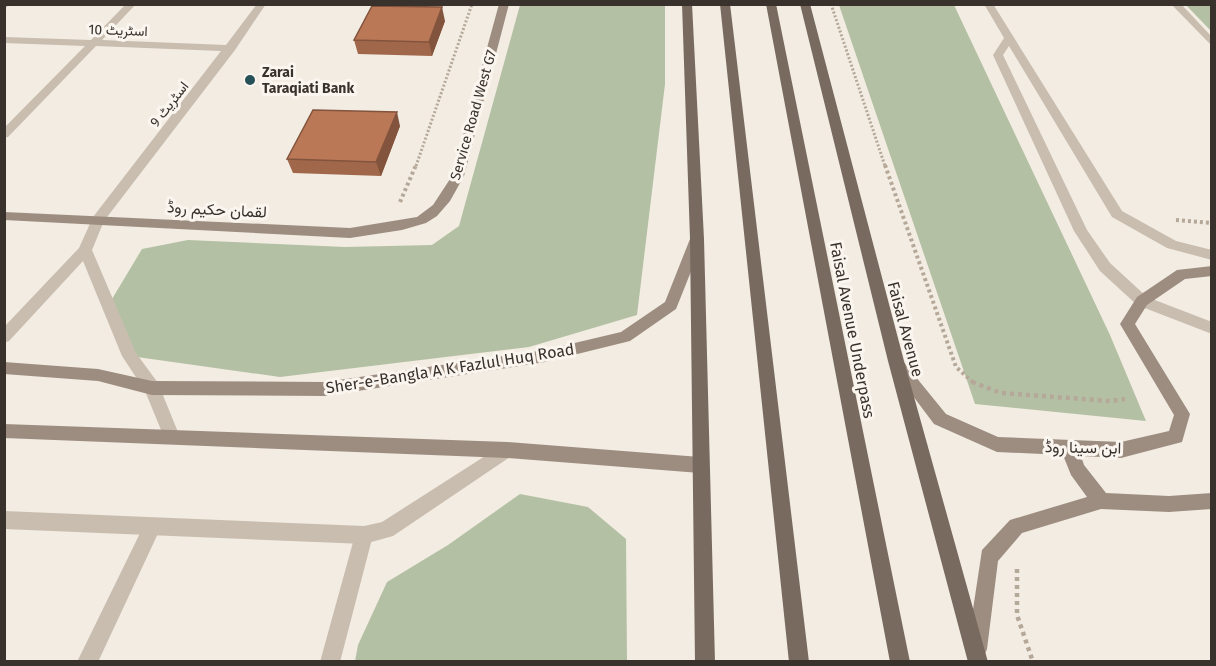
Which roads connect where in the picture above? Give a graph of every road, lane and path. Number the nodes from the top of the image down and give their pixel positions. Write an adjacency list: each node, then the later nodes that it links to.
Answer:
1 (132, 4): 14 (street)
2 (262, 4): 16 (street, اسٹریٹ 9)
3 (472, 4): 18 (path)
4 (504, 4): 20 (main road, Service Road West G7)
5 (687, 4): 24 (main road)
6 (725, 4): 50 (main road)
7 (771, 4): 51 (main road, Faisal Avenue Underpass)
8 (805, 4): 31 (main road, Faisal Avenue)
9 (831, 4): 34 (path)
10 (988, 4): 12 (street)
11 (1175, 4): 15 (street)
12 (1009, 38): 26 (street); 28 (street)
13 (4, 40): 14 (street, اسٹریٹ 10)
14 (92, 43): 16 (street, اسٹریٹ 10); 17 (street)
15 (1212, 44)
16 (231, 48): 22 (street, اسٹریٹ 9)
17 (4, 135)
18 (398, 207)
19 (4, 216): 22 (main road, لقمان حکیم روڈ)
20 (427, 218): 22 (main road, لقمان حکیم روڈ)
21 (1167, 219): 23 (path)
22 (98, 220): 25 (street)
23 (1212, 223)
24 (697, 239): 33 (main road, Sher-e-Bangla A K Fazlul Huq Road); 39 (main road)
25 (85, 250): 30 (street); 33 (street)
26 (1212, 255)
27 (1212, 271): 28 (main road, ابن سینا روڈ)
28 (1142, 300): 29 (street); 37 (main road, ابن سینا روڈ)
29 (1212, 328)
30 (4, 337)
31 (896, 362): 37 (main road, ابن سینا روڈ); 46 (main road, Faisal Avenue)
32 (4, 368): 33 (main road, Sher-e-Bangla A K Fazlul Huq Road)
33 (152, 388): 36 (street)
34 (1125, 399)
35 (4, 431): 36 (main road)
36 (172, 437): 38 (main road)
37 (1069, 447): 40 (main road)
38 (507, 450): 39 (main road); 44 (street)
39 (700, 465): 49 (main road)
40 (1101, 501): 41 (main road); 46 (main road)
41 (1212, 501)
42 (4, 520): 43 (street)
43 (152, 528): 44 (street); 47 (street)
44 (364, 535): 48 (street)
45 (1016, 558): 52 (path)
46 (977, 658)
47 (87, 662)
48 (330, 662)
49 (705, 662)
50 (799, 662)
51 (900, 662)
52 (1034, 662)

